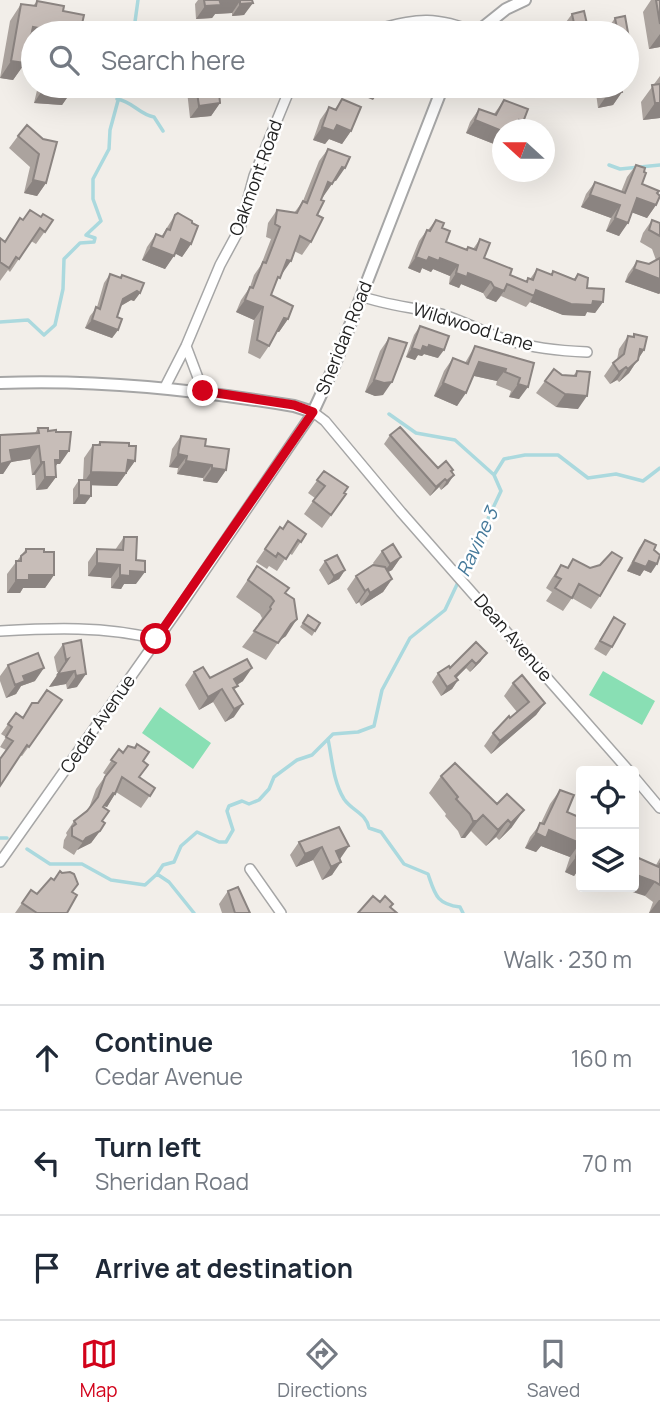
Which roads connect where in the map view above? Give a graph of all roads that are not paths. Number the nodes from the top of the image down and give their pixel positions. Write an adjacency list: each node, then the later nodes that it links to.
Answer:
1 (525, 0): 4 (street)
2 (406, 21): 3 (street)
3 (440, 21)
4 (491, 21)
5 (286, 98): 8 (street, Oakmont Road)
6 (438, 98): 7 (street, Sheridan Road)
7 (361, 296): 9 (street, Wildwood Lane); 13 (street, Sheridan Road)
8 (187, 346): 11 (street, Oakmont Road); 12 (street)
9 (587, 352)
10 (0, 383): 11 (street, Sheridan Road)
11 (165, 387): 12 (street, Sheridan Road)
12 (203, 391): 13 (street, Sheridan Road)
13 (313, 412): 15 (street, Cedar Avenue); 16 (street, Dean Avenue)
14 (0, 631): 15 (street)
15 (156, 639): 19 (street, Cedar Avenue)
16 (624, 766)
17 (639, 783): 18 (street)
18 (660, 808)
19 (0, 862)
20 (250, 869): 21 (street)
21 (281, 913)

